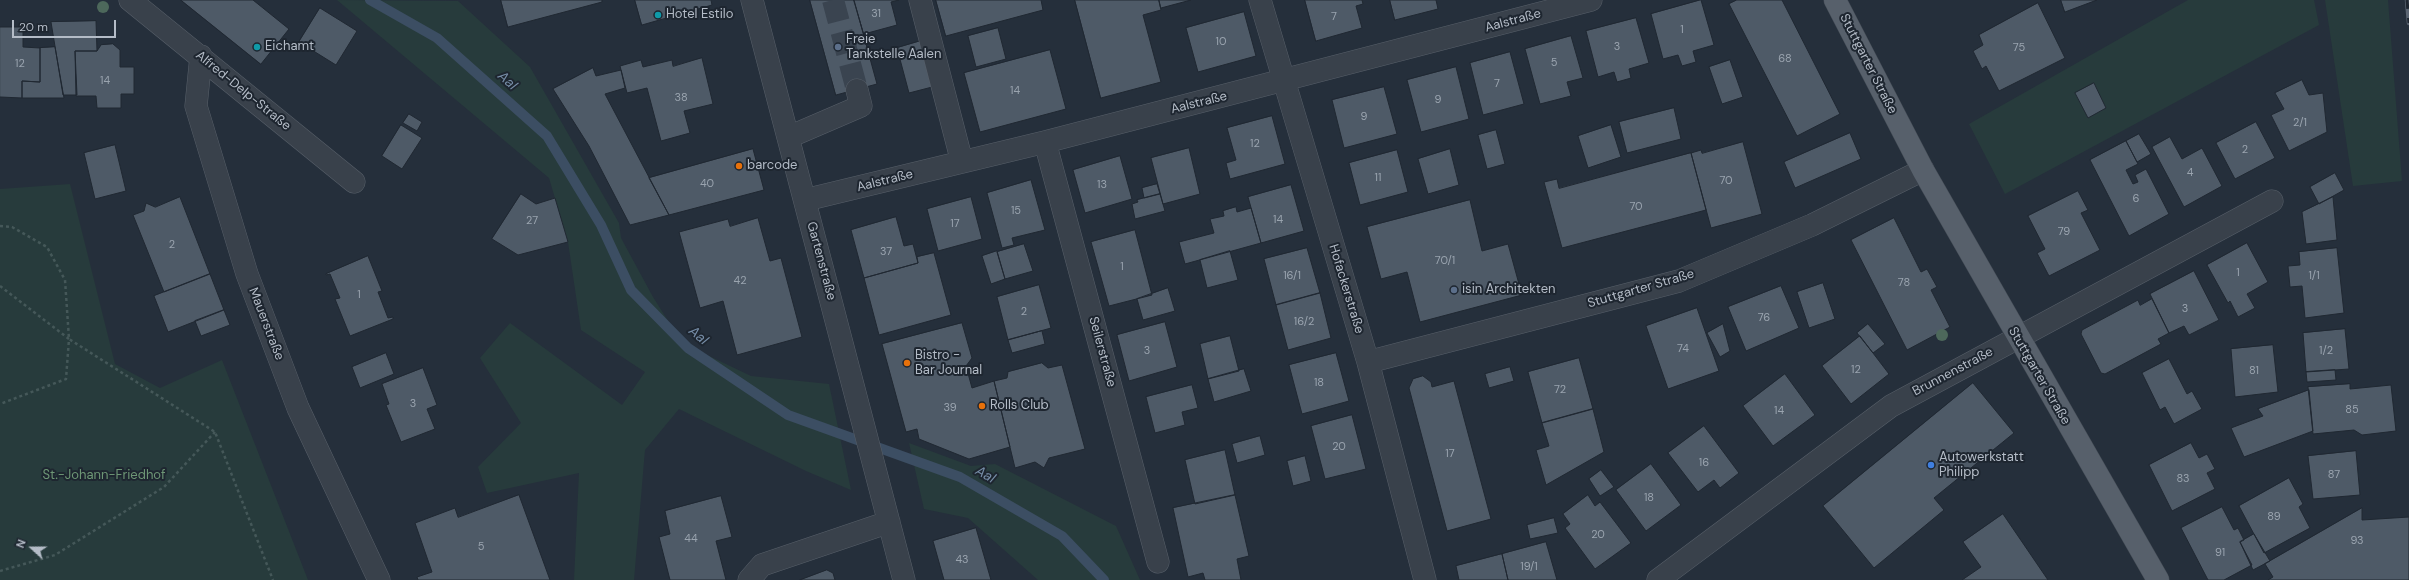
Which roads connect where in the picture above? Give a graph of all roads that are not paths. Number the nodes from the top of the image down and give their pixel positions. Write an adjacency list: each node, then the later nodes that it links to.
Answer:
1 (130, 0): 7 (street, Alfred-Delp-Straße)
2 (752, 0): 10 (street, Gartenstraße)
3 (920, 0): 12 (street)
4 (1260, 0): 8 (street, Hofackerstraße)
5 (1592, 0): 8 (street, Aalstraße)
6 (1835, 0): 13 (main road, Stuttgarter Straße)
7 (201, 56): 14 (street, Alfred-Delp-Straße); 21 (street, Mauerstraße)
8 (1284, 82): 11 (street, Aalstraße); 18 (street, Hofackerstraße)
9 (857, 90): 10 (street)
10 (789, 137): 15 (street, Gartenstraße)
11 (1046, 142): 12 (street, Aalstraße); 20 (street, Seilerstraße)
12 (962, 162): 15 (street, Aalstraße)
13 (1923, 170): 17 (main road, Stuttgarter Straße); 18 (street, Stuttgarter Straße)
14 (354, 182)
15 (805, 200): 19 (street, Gartenstraße)
16 (2272, 201): 17 (street, Brunnenstraße)
17 (2017, 337): 25 (street, Brunnenstraße); 26 (main road, Stuttgarter Straße)
18 (1368, 362): 24 (street, Hofackerstraße)
19 (889, 522): 22 (street); 23 (street, Gartenstraße)
20 (1158, 562)
21 (379, 580)
22 (749, 580)
23 (904, 580)
24 (1425, 580)
25 (1658, 580)
26 (2158, 580)

